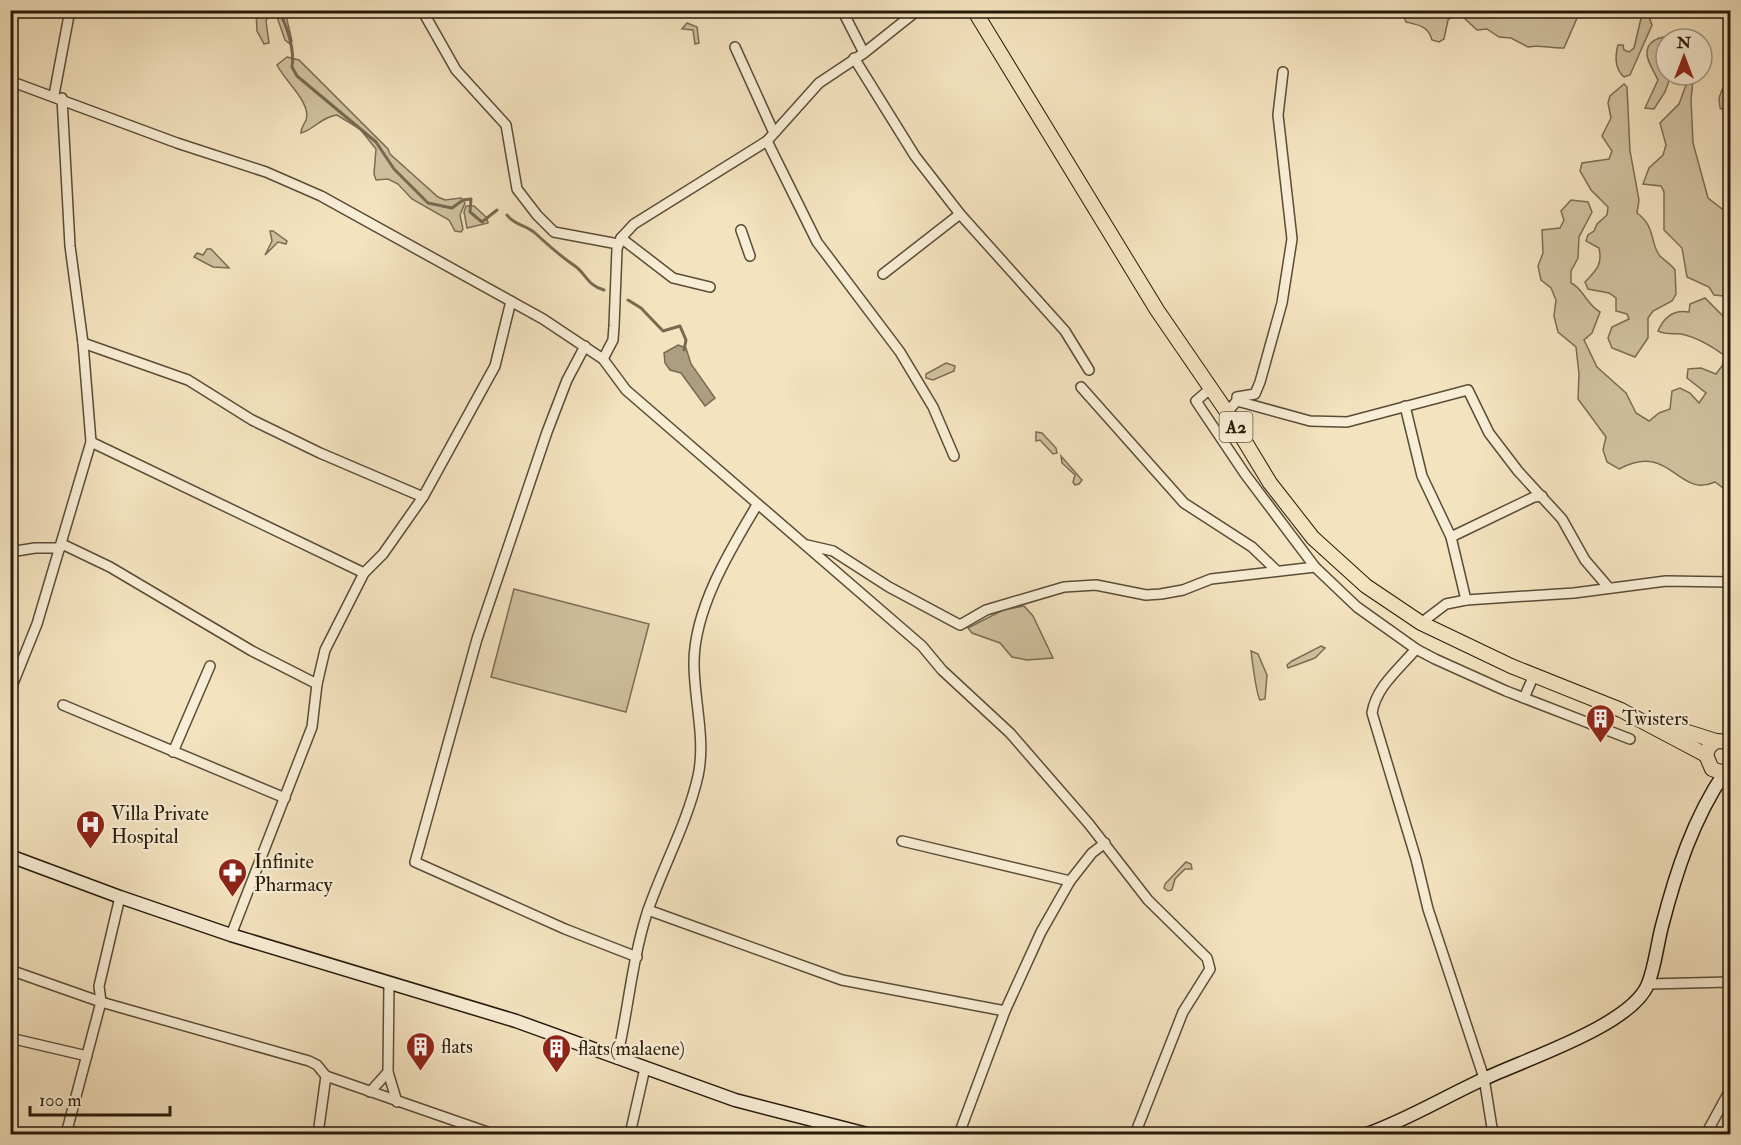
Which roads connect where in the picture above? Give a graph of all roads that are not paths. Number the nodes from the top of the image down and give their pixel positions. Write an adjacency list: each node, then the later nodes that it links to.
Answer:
1 (70, 10): 11 (street)
2 (422, 10): 16 (street)
3 (842, 10): 7 (street)
4 (918, 10): 7 (street)
5 (974, 10): 26 (main road, A2)
6 (735, 47): 12 (street)
7 (864, 53): 8 (street)
8 (854, 58): 12 (street); 14 (street)
9 (1283, 72): 27 (street)
10 (10, 81): 11 (street)
11 (58, 97): 20 (street); 21 (street)
12 (774, 133): 13 (street)
13 (767, 141): 16 (street); 30 (street)
14 (960, 214): 18 (street); 24 (street)
15 (741, 230): 17 (street)
16 (619, 241): 19 (street); 23 (street)
17 (750, 256)
18 (883, 274)
19 (710, 287)
20 (511, 301): 22 (street); 32 (street)
21 (84, 342): 29 (street); 32 (street)
22 (585, 346): 23 (street); 67 (street)
23 (603, 359): 33 (street)
24 (1089, 370)
25 (1081, 387): 39 (street)
26 (1211, 388): 27 (main road, A2); 38 (street)
27 (1232, 406): 28 (street); 44 (main road, A2)
28 (1405, 406): 31 (street); 34 (street)
29 (91, 442): 36 (street); 40 (street)
30 (954, 456)
31 (1542, 496): 34 (street); 42 (street)
32 (423, 497): 40 (street)
33 (757, 505): 35 (street); 65 (street)
34 (1451, 537): 43 (street)
35 (807, 545): 39 (street); 61 (street)
36 (61, 546): 37 (street); 48 (street); 49 (street)
37 (10, 552)
38 (1315, 567): 39 (street); 45 (street)
39 (1277, 571)
40 (364, 573): 48 (street)
41 (1731, 582): 42 (street)
42 (1609, 588): 43 (street)
43 (1466, 600): 44 (street)
44 (1421, 623): 47 (main road, A2)
45 (1416, 649): 50 (street); 80 (street)
46 (210, 666): 56 (street)
47 (1534, 675): 50 (street); 52 (main road, A2)
48 (316, 684): 59 (street)
49 (10, 691)
50 (1524, 698): 53 (street)
51 (63, 705): 56 (street)
52 (1621, 710): 54 (main road, A2); 57 (main road, A2)
53 (1630, 739)
54 (1716, 741): 55 (main road, A2); 57 (main road)
55 (1731, 742)
56 (173, 752): 59 (street)
57 (1706, 755): 58 (main road)
58 (1723, 770): 71 (main road)
59 (285, 798): 66 (street)
60 (902, 841): 63 (street)
61 (1105, 843): 63 (street); 90 (street)
62 (10, 856): 64 (main road)
63 (1070, 881): 73 (street)
64 (120, 897): 66 (main road); 72 (street)
65 (648, 910): 67 (street); 73 (street)
66 (231, 934): 69 (main road)
67 (637, 957): 76 (street)
68 (10, 970): 72 (street)
69 (389, 982): 76 (main road); 78 (street)
70 (1731, 982): 71 (street)
71 (1648, 984): 80 (main road)
72 (101, 1002): 75 (street); 79 (street)
73 (1005, 1011): 89 (street)
74 (10, 1038): 75 (street)
75 (87, 1056): 84 (street)
76 (616, 1059): 77 (main road)
77 (645, 1068): 87 (street); 88 (main road)
78 (388, 1072): 82 (street); 83 (street)
79 (326, 1076): 82 (street); 85 (street)
80 (1484, 1078): 91 (main road); 92 (street)
81 (1731, 1090): 93 (street)
82 (370, 1092): 83 (street)
83 (397, 1102): 86 (street)
84 (66, 1134)
85 (318, 1134)
86 (493, 1134)
87 (630, 1134)
88 (867, 1134)
89 (959, 1134)
90 (1135, 1134)
91 (1367, 1134)
92 (1493, 1134)
93 (1706, 1134)

